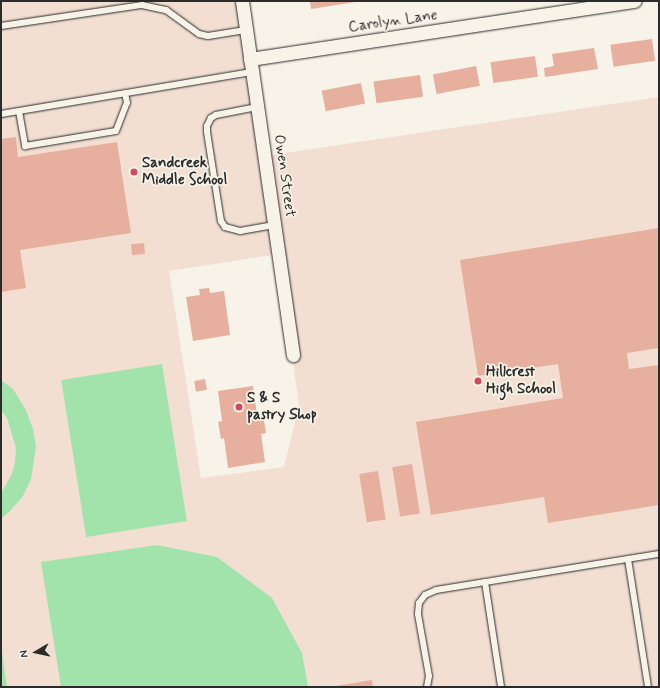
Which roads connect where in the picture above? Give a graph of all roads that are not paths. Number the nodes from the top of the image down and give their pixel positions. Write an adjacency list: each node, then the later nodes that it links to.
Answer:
1 (242, 1): 4 (street, Owen Street)
2 (635, 1): 5 (street, Carolyn Lane)
3 (1, 26): 4 (lane)
4 (246, 30): 5 (street, Owen Street)
5 (250, 59): 6 (street, Owen Street)
6 (252, 72): 7 (lane); 8 (street, Owen Street)
7 (125, 93): 9 (lane); 9 (lane)
8 (257, 107): 11 (street, Owen Street); 11 (lane)
9 (19, 111): 10 (lane)
10 (1, 114)
11 (275, 225): 12 (street, Owen Street)
12 (294, 355)
13 (659, 554): 14 (lane)
14 (628, 559): 15 (lane); 18 (lane)
15 (485, 582): 16 (lane); 17 (lane)
16 (427, 687)
17 (501, 687)
18 (648, 687)

